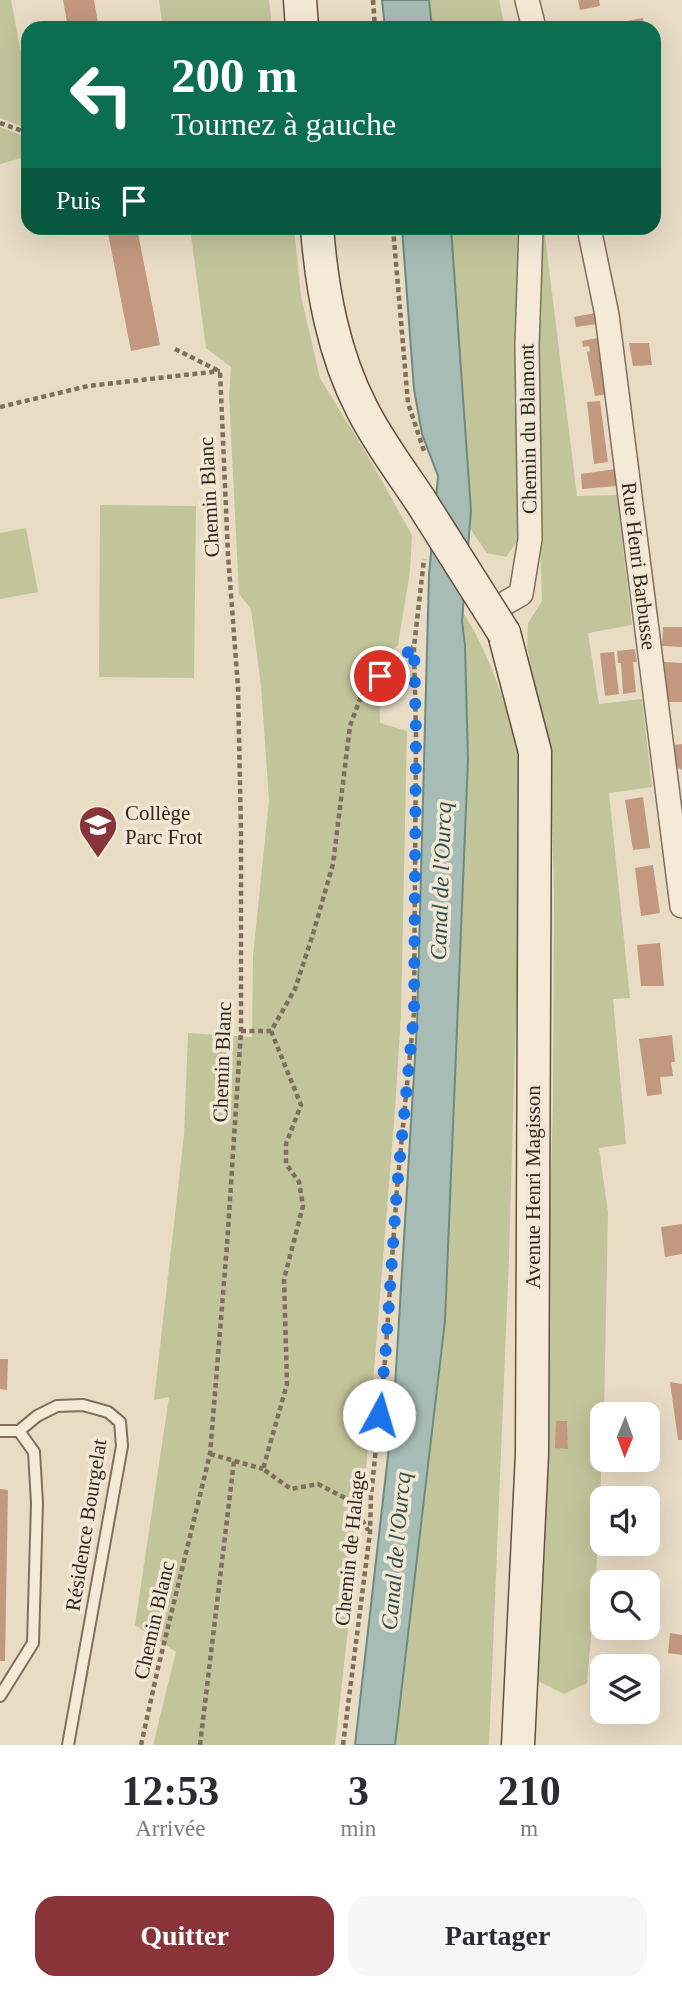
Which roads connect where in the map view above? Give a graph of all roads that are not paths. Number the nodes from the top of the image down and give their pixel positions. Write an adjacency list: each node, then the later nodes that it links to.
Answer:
1 (300, 0): 3 (main road)
2 (527, 0): 4 (street)
3 (302, 21)
4 (532, 21)
5 (318, 235): 8 (main road, Avenue Henri Magisson, bridge)
6 (531, 235): 8 (street, Chemin du Blamont)
7 (590, 235): 9 (street, Rue Henri Barbusse)
8 (497, 622): 14 (main road, Avenue Henri Magisson)
9 (682, 905)
10 (0, 1431): 11 (lane)
11 (19, 1431): 12 (lane, Résidence Bourgelat); 13 (lane, Résidence Bourgelat)
12 (0, 1696)
13 (68, 1745)
14 (517, 1745)

